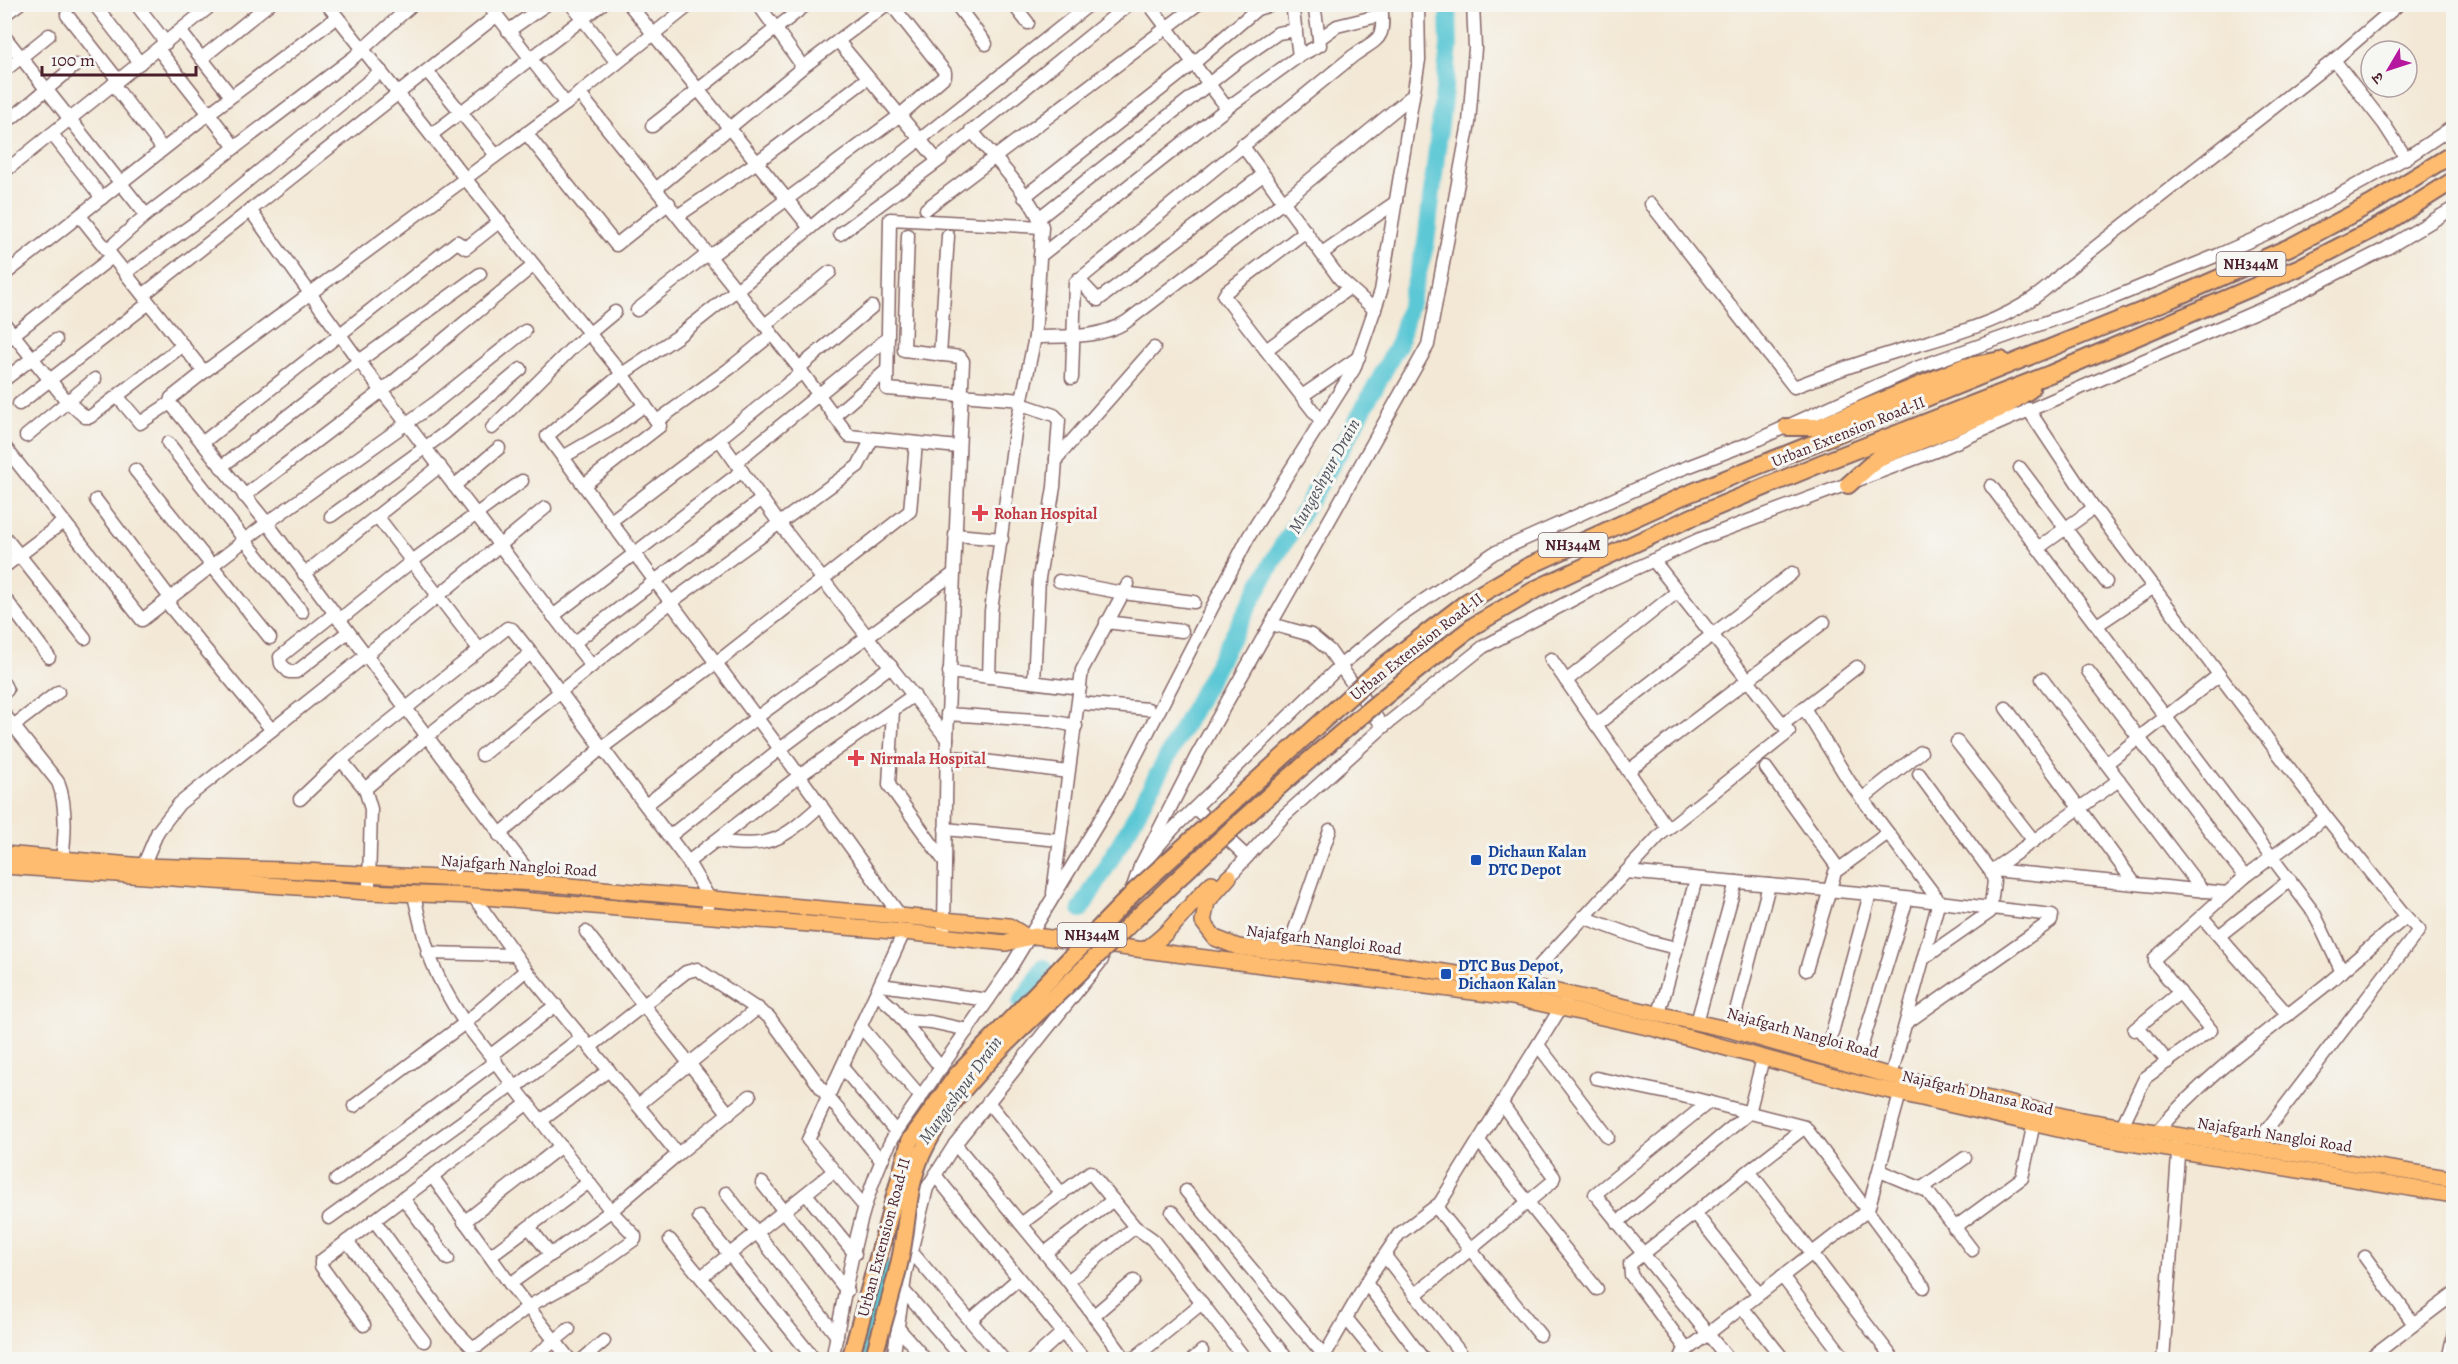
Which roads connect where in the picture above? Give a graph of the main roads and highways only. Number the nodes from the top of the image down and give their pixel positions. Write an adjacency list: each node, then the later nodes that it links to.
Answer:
1 (2454, 153): 3 (highway, Urban Extension Road-II / NH344M)
2 (2454, 180): 4 (highway, Urban Extension Road-II / NH344M)
3 (2037, 353): 5 (highway); 21 (highway, Urban Extension Road-II / NH344M, bridge)
4 (2042, 377): 6 (highway); 22 (highway, Urban Extension Road-II / NH344M, bridge)
5 (1787, 427)
6 (1848, 485)
7 (4, 854): 8 (main road, Najafgarh Nangloi Road)
8 (61, 865): 9 (main road, Najafgarh Nangloi Road); 10 (main road, Najafgarh Nangloi Road); 10 (main road, Najafgarh Nangloi Road)
9 (4, 866)
10 (944, 927): 11 (main road, Najafgarh Nangloi Road)
11 (1144, 950): 12 (main road, Najafgarh Nangloi Road); 13 (main road, Najafgarh Dhansa Road)
12 (1398, 966): 13 (main road); 14 (main road, Najafgarh Nangloi Road)
13 (1396, 981): 14 (main road, Najafgarh Dhansa Road)
14 (1898, 1082): 15 (main road, Najafgarh Nangloi Road); 15 (main road, Najafgarh Dhansa Road)
15 (2155, 1140): 16 (main road, Najafgarh Nangloi Road)
16 (2179, 1144): 17 (main road); 17 (main road, Najafgarh Nangloi Road)
17 (2343, 1171): 19 (main road, Najafgarh Nangloi Road)
18 (2454, 1179): 19 (main road, Najafgarh Nangloi Road)
19 (2421, 1182): 20 (main road)
20 (2454, 1195)
21 (850, 1359)
22 (873, 1359)

